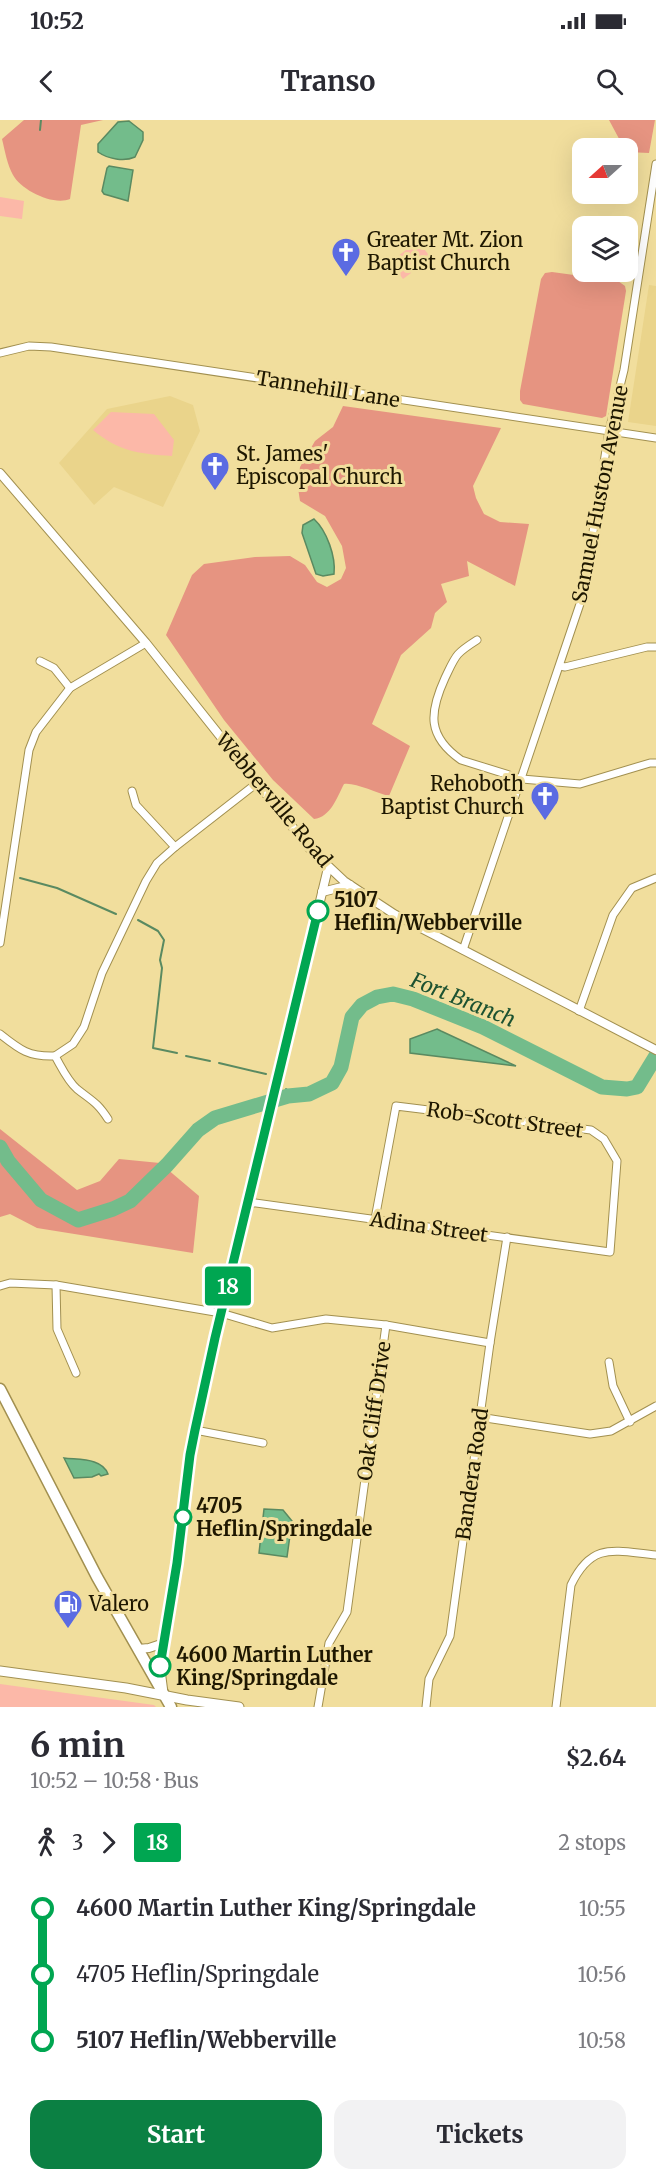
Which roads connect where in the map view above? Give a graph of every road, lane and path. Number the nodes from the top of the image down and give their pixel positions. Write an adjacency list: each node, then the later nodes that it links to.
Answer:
1 (656, 165): 3 (street, Samuel Huston Avenue)
2 (0, 353): 3 (street, Tannehill Lane)
3 (609, 431): 4 (street, Tannehill Lane); 10 (street, Samuel Huston Avenue)
4 (656, 438)
5 (0, 473): 7 (street, Webberville Road)
6 (477, 640): 13 (street)
7 (146, 643): 11 (street); 14 (street, Webberville Road)
8 (656, 647): 10 (street)
9 (40, 661): 11 (street)
10 (560, 666): 13 (street, Samuel Huston Avenue)
11 (70, 688): 21 (street)
12 (656, 763): 13 (street)
13 (522, 779): 22 (street, Samuel Huston Avenue)
14 (257, 783): 16 (street); 17 (street, Webberville Road)
15 (132, 791): 16 (street)
16 (175, 847): 26 (street)
17 (328, 867): 19 (street, Webberville Road); 20 (street)
18 (656, 878): 23 (street)
19 (350, 885): 20 (street); 22 (street, Webberville Road)
20 (322, 892): 28 (street)
21 (0, 943)
22 (463, 950): 23 (street, Webberville Road)
23 (579, 1011): 25 (street, Webberville Road)
24 (0, 1034): 26 (street)
25 (653, 1049)
26 (55, 1056): 27 (street)
27 (108, 1119)
28 (248, 1202): 29 (street, Adina Street); 34 (street)
29 (375, 1219): 30 (street, Adina Street); 31 (street, Rob-Scott Street)
30 (507, 1237): 31 (street, Adina Street); 36 (street, Bandera Road)
31 (610, 1252)
32 (56, 1285): 33 (street); 34 (street); 38 (street)
33 (0, 1286)
34 (221, 1313): 35 (street); 43 (street)
35 (386, 1325): 36 (street); 52 (street, Oak Cliff Drive)
36 (490, 1343): 41 (street, Bandera Road)
37 (609, 1362): 42 (street)
38 (76, 1373)
39 (0, 1389): 47 (main road)
40 (656, 1406): 42 (street)
41 (479, 1418): 42 (street); 53 (street, Bandera Road)
42 (630, 1422)
43 (195, 1430): 44 (street); 46 (street)
44 (263, 1443)
45 (656, 1555): 54 (street)
46 (164, 1643): 47 (street); 49 (street)
47 (138, 1649): 49 (main road)
48 (0, 1671): 49 (main road)
49 (163, 1696): 50 (main road); 51 (main road)
50 (171, 1707)
51 (239, 1707)
52 (318, 1707)
53 (426, 1707)
54 (556, 1707)

